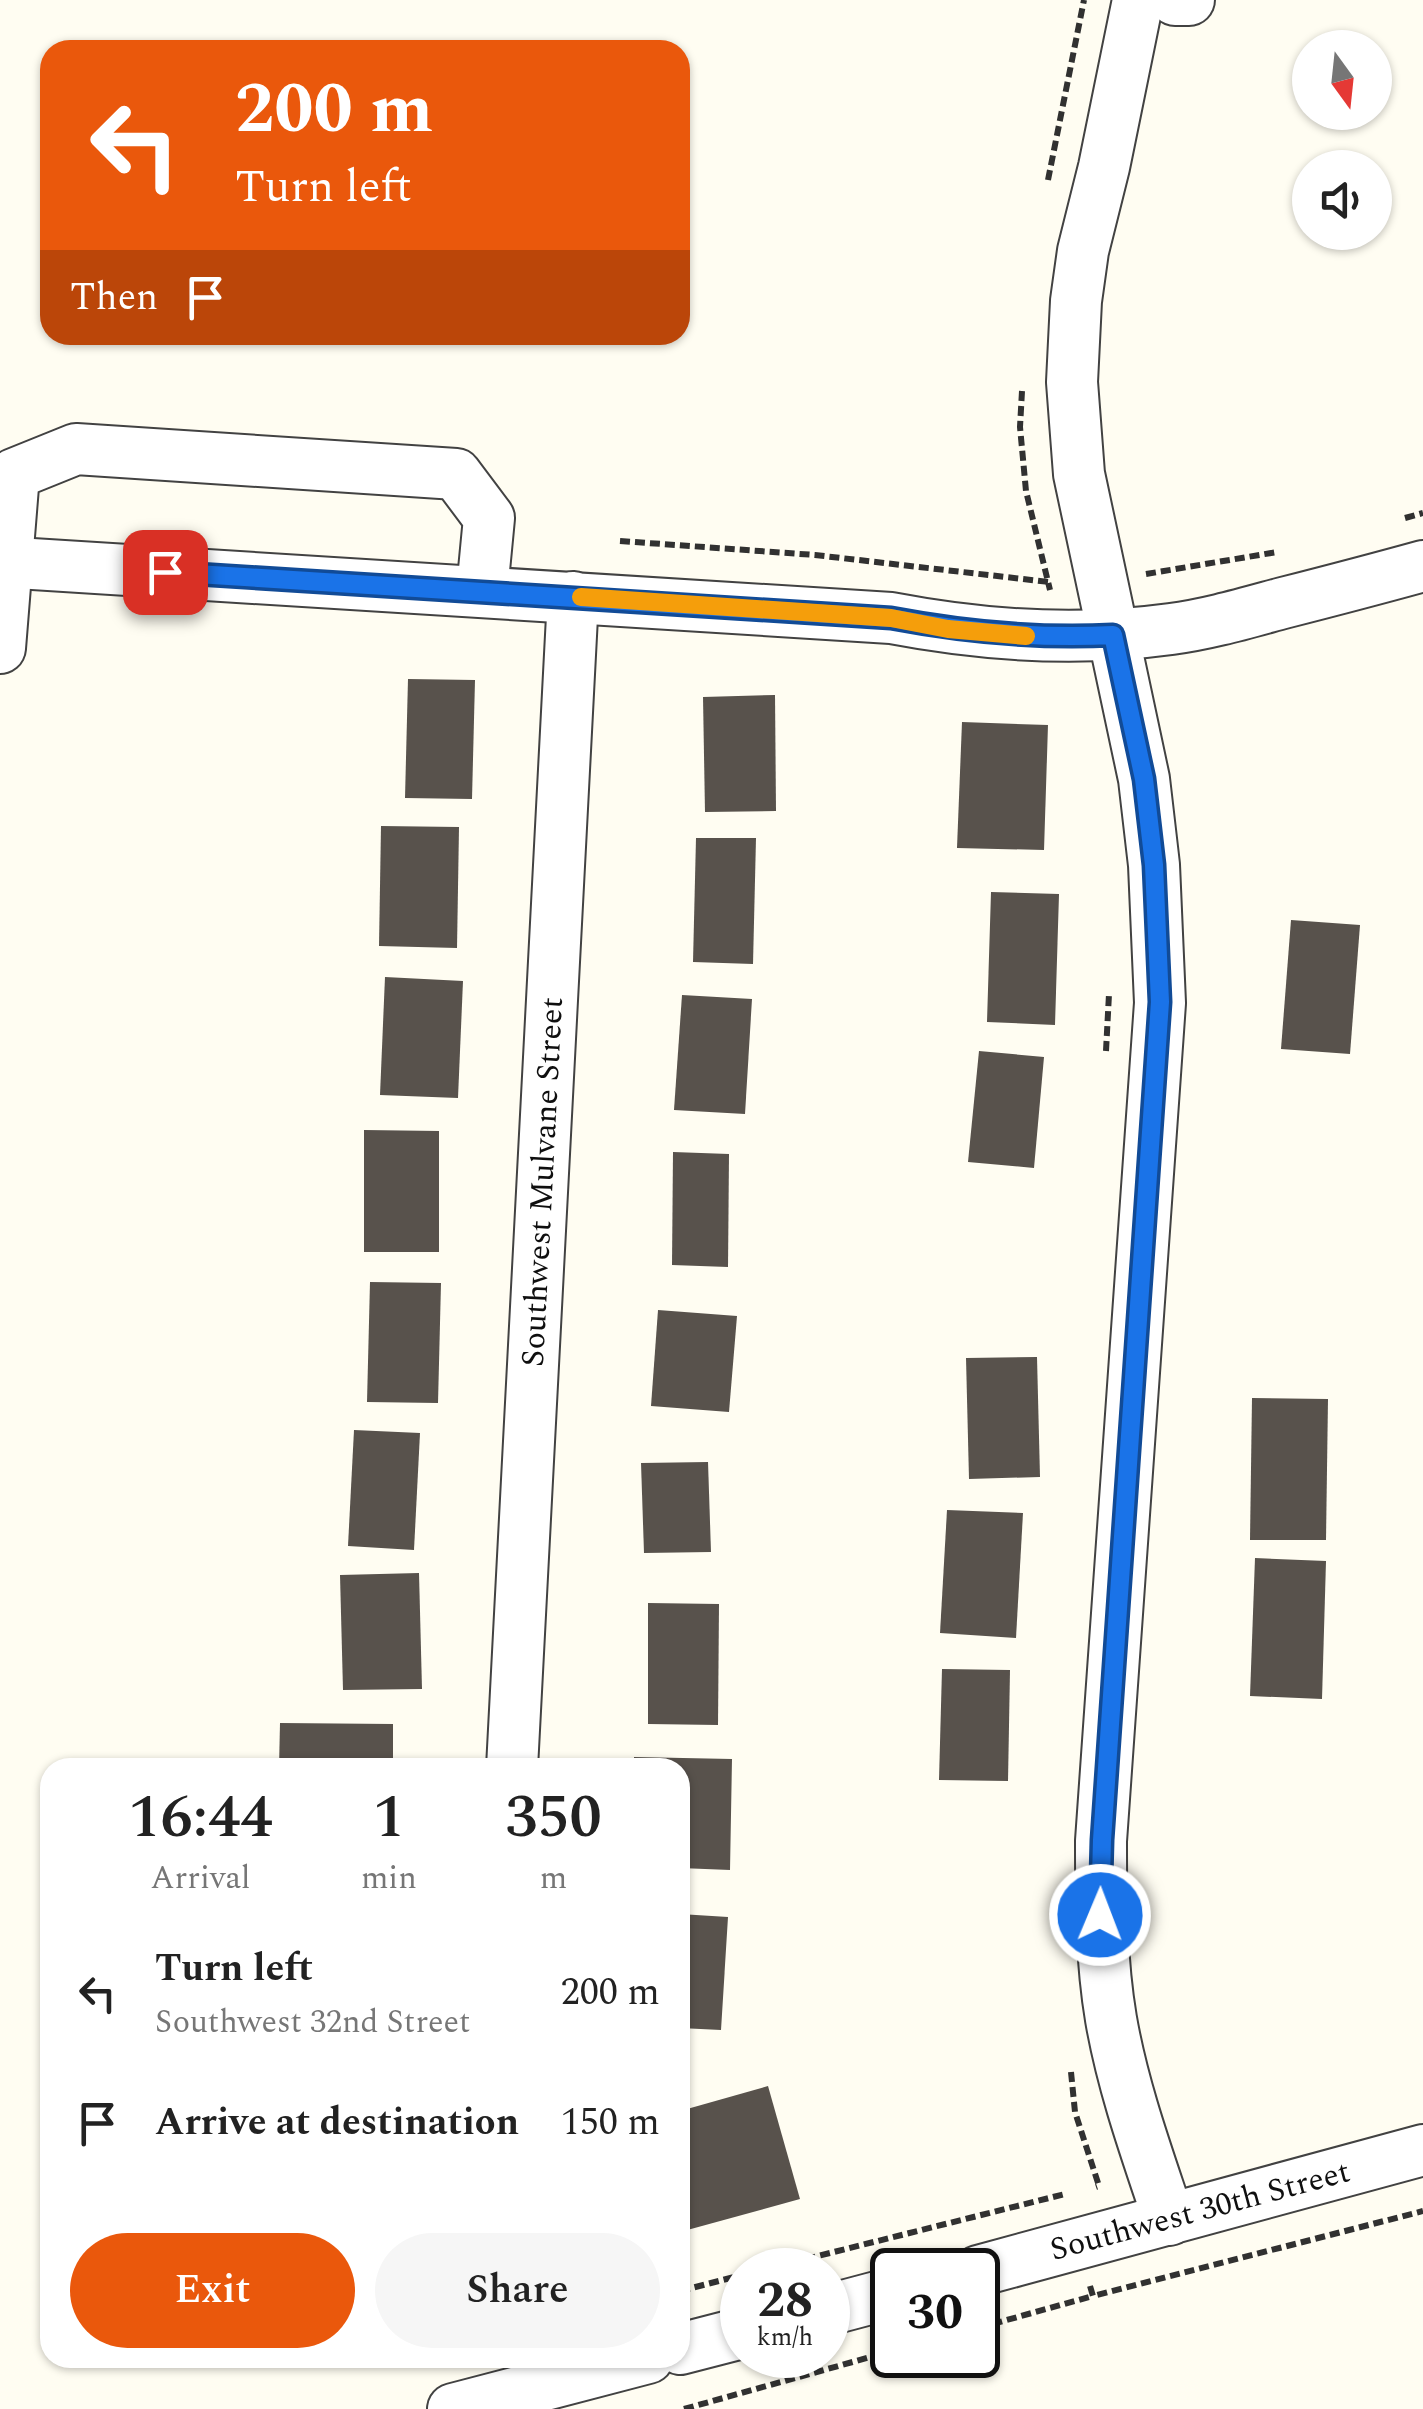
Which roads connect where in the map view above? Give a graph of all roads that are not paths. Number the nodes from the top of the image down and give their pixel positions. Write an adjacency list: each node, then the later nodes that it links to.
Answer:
1 (1138, 0): 8 (street)
2 (1174, 0): 3 (street)
3 (1189, 0)
4 (3, 562): 6 (street); 6 (street); 9 (street)
5 (1423, 566): 8 (street)
6 (482, 591): 7 (street)
7 (573, 597): 8 (street); 10 (street, Southwest Mulvane Street)
8 (1113, 635): 12 (street)
9 (0, 648)
10 (513, 1758)
11 (1423, 2150): 12 (street, Southwest 30th Street)
12 (1168, 2220): 13 (street, Southwest 30th Street)
13 (1000, 2265)
14 (720, 2339): 15 (street)
15 (690, 2346)
16 (573, 2368): 17 (street)
17 (453, 2409)

